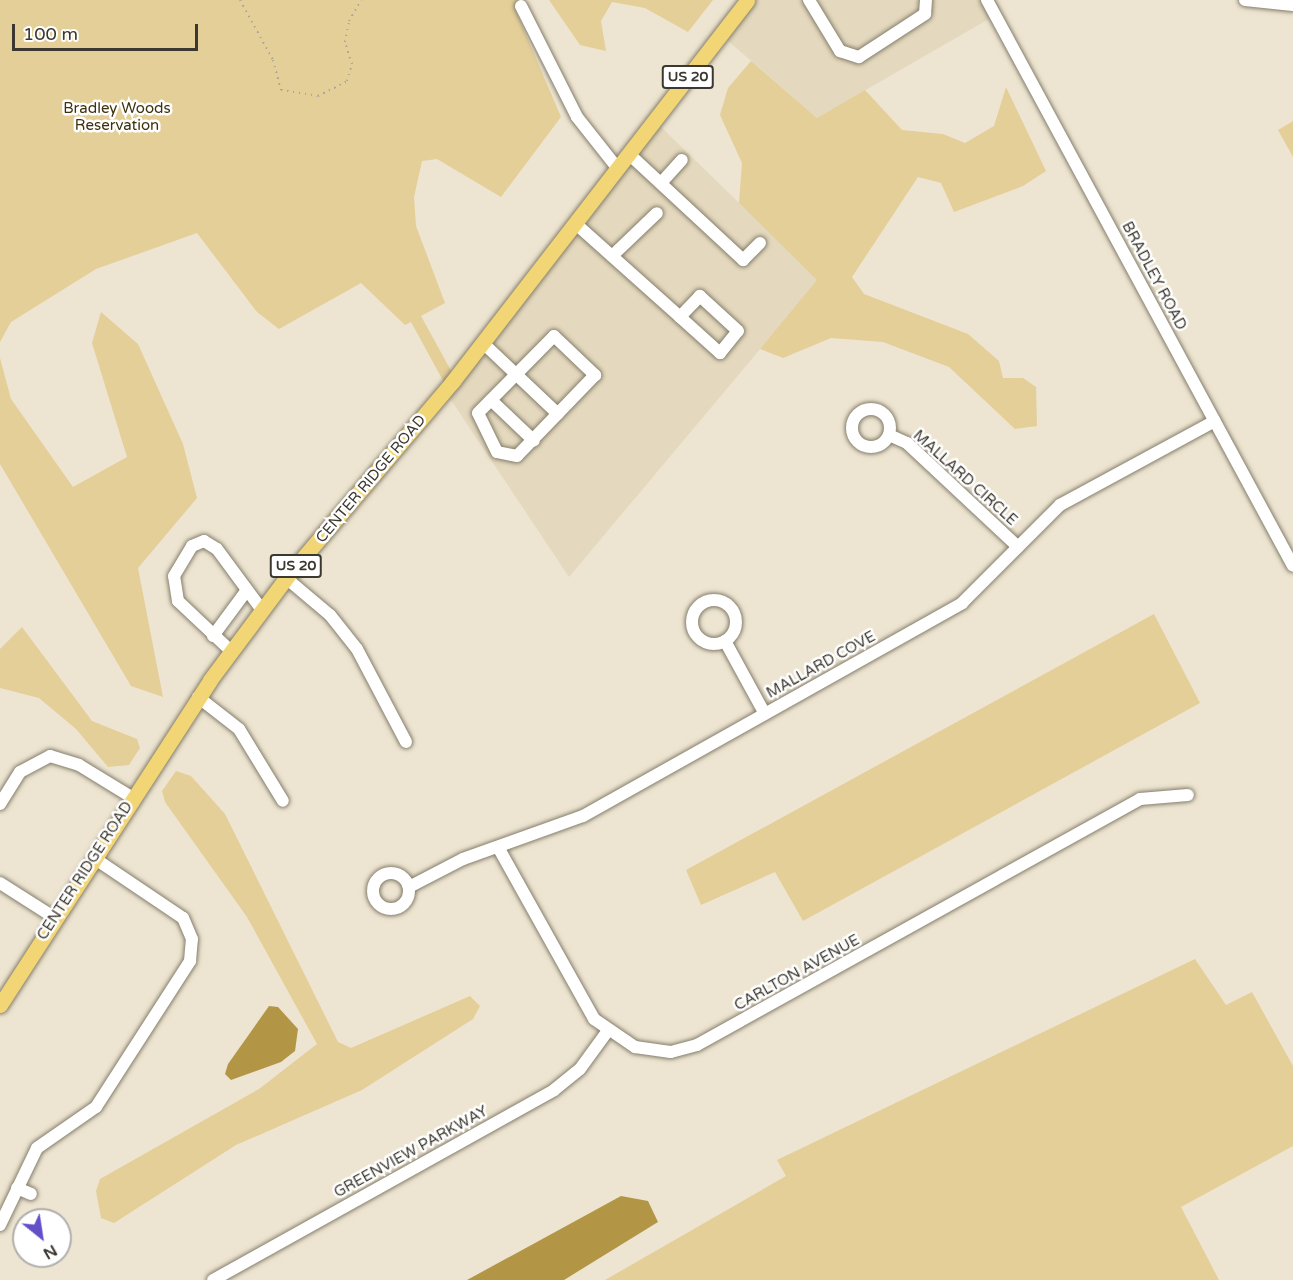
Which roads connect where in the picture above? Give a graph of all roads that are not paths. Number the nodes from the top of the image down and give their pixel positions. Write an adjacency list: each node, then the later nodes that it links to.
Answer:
1 (747, 0): 8 (main road, CENTER RIDGE ROAD / US 20)
2 (808, 0): 3 (street)
3 (926, 0)
4 (987, 0): 21 (street, BRADLEY ROAD)
5 (1245, 0): 7 (street)
6 (521, 6): 10 (street)
7 (1293, 6)
8 (629, 154): 10 (main road, CENTER RIDGE ROAD / US 20); 11 (street)
9 (682, 160): 11 (street)
10 (618, 169): 13 (main road, CENTER RIDGE ROAD / US 20)
11 (661, 183): 14 (street)
12 (657, 213): 15 (street)
13 (576, 224): 15 (street); 17 (main road, CENTER RIDGE ROAD / US 20)
14 (760, 243)
15 (612, 256): 16 (street)
16 (680, 317): 16 (street)
17 (483, 343): 18 (street); 26 (main road, CENTER RIDGE ROAD / US 20)
18 (516, 374): 19 (street); 20 (street); 20 (street)
19 (491, 400): 23 (street); 23 (street)
20 (558, 414): 23 (street)
21 (1215, 421): 24 (street, MALLARD COVE); 25 (street, BRADLEY ROAD)
22 (889, 435): 24 (street, MALLARD CIRCLE)
23 (534, 441)
24 (1018, 547): 33 (street, MALLARD COVE)
25 (1293, 567)
26 (286, 578): 28 (main road, CENTER RIDGE ROAD / US 20); 34 (street)
27 (247, 590): 28 (street); 29 (street); 29 (street)
28 (262, 610): 31 (main road, CENTER RIDGE ROAD / US 20)
29 (213, 636): 31 (street)
30 (725, 641): 33 (street)
31 (231, 651): 32 (main road, CENTER RIDGE ROAD / US 20)
32 (198, 697): 36 (main road, CENTER RIDGE ROAD / US 20); 37 (street)
33 (765, 714): 39 (street, MALLARD COVE)
34 (406, 742)
35 (1188, 795): 45 (street, CARLTON AVENUE)
36 (133, 798): 38 (street); 40 (main road, CENTER RIDGE ROAD / US 20)
37 (283, 801)
38 (0, 804)
39 (498, 847): 42 (street, MALLARD COVE); 45 (street, CARLTON AVENUE)
40 (94, 858): 43 (main road, CENTER RIDGE ROAD / US 20); 46 (street)
41 (0, 883): 43 (street)
42 (409, 886)
43 (55, 918): 44 (main road, CENTER RIDGE ROAD / US 20)
44 (0, 1005)
45 (608, 1032): 49 (street, GREENVIEW PARKWAY)
46 (17, 1188): 47 (street); 48 (street)
47 (31, 1194)
48 (0, 1225)
49 (213, 1280)

